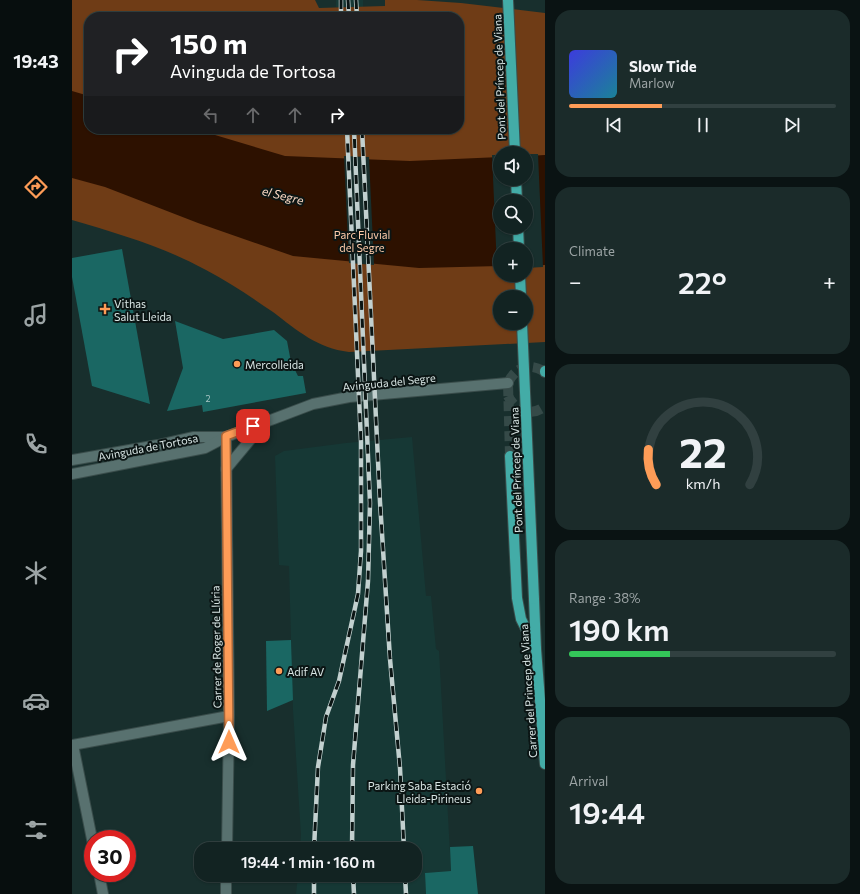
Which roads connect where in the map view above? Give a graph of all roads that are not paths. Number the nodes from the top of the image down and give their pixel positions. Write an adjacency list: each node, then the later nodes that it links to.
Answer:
1 (508, 4): 2 (main road, Pont del Príncep de Viana)
2 (515, 146)
3 (522, 330): 11 (main road, Pont del Príncep de Viana, bridge)
4 (508, 383): 5 (street, Avinguda del Segre)
5 (271, 419): 6 (street, Avinguda de Tortosa); 9 (street)
6 (226, 436): 8 (street, Avinguda de Tortosa); 9 (street, Carrer de Roger de Llúria); 10 (street, Avinguda de Tortosa)
7 (510, 456): 12 (main road)
8 (72, 460)
9 (226, 469): 15 (street, Carrer de Roger de Llúria)
10 (72, 474)
11 (534, 616): 12 (main road, Carrer del Princep de Viana)
12 (536, 650): 14 (main road, Carrer del Princep de Viana)
13 (545, 667): 14 (main road)
14 (539, 677): 17 (main road, Carrer del Princep de Viana)
15 (229, 716): 16 (street); 19 (street, Carrer de Roger de Llúria)
16 (73, 745): 18 (street)
17 (545, 764)
18 (90, 830)
19 (226, 842)
20 (101, 882): 22 (street)
21 (226, 882): 23 (street)
22 (103, 894)
23 (226, 894)

